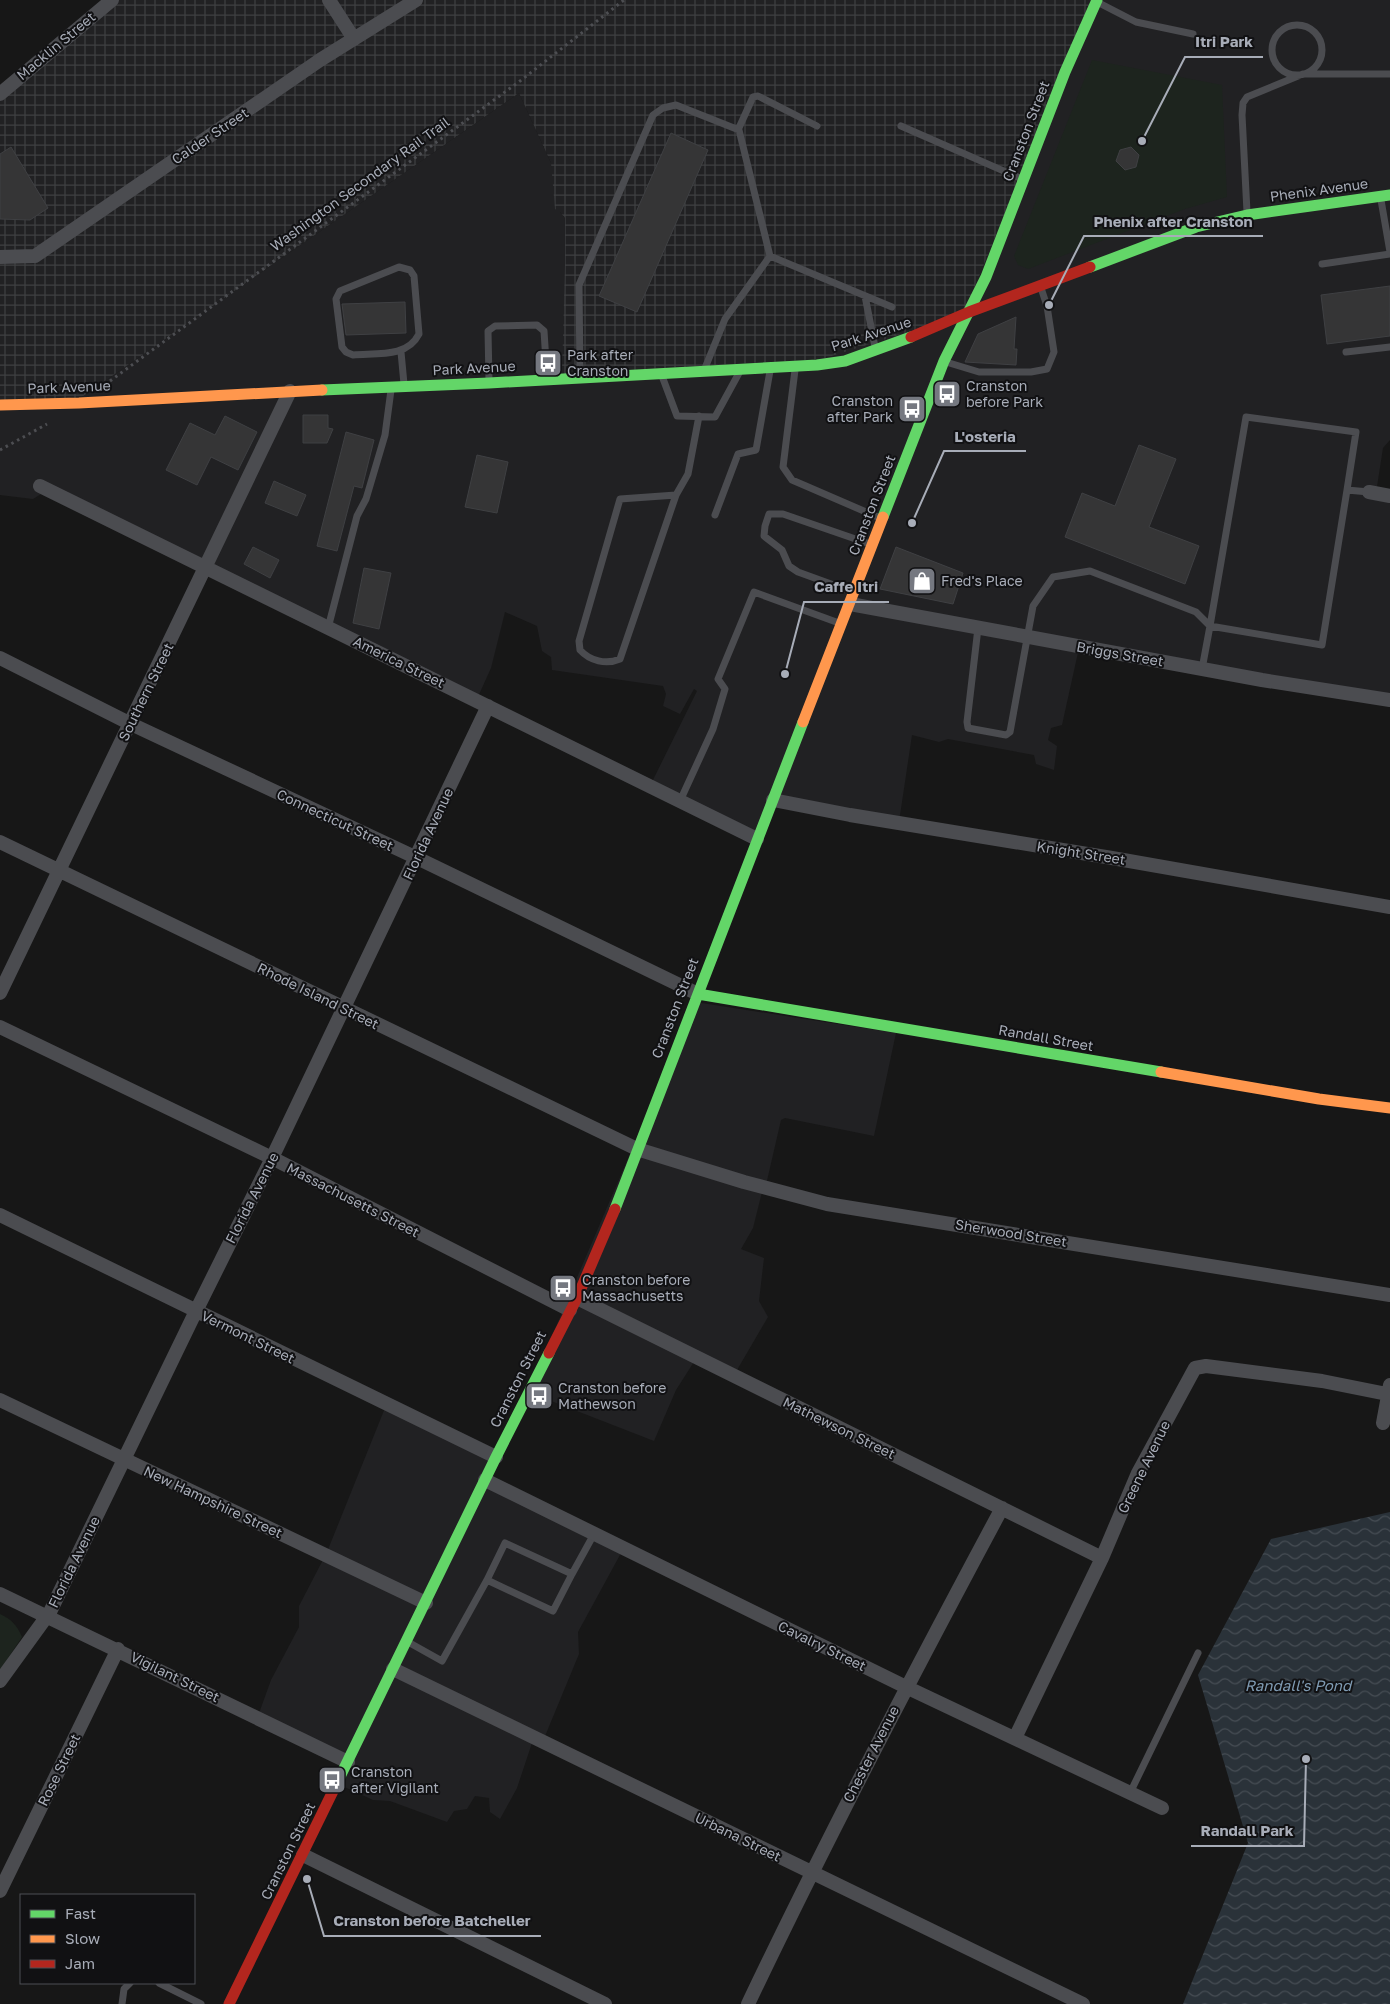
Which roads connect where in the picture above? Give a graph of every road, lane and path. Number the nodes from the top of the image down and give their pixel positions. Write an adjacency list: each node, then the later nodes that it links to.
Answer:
1 (112, 0): 10 (street, Macklin Street)
2 (328, 0): 7 (street)
3 (416, 0): 7 (street, Calder Street)
4 (624, 0): 37 (path, Washington Secondary Rail Trail)
5 (1097, 1): 6 (lane); 14 (main road, Cranston Street)
6 (1193, 34)
7 (354, 39): 19 (street, Calder Street)
8 (1303, 74): 8 (lane); 9 (lane); 16 (lane)
9 (1390, 74)
10 (0, 94)
11 (817, 126): 13 (lane)
12 (901, 126): 14 (lane)
13 (738, 130): 18 (lane); 35 (lane)
14 (1023, 180): 24 (main road, Cranston Street)
15 (1385, 196): 16 (main road, Phenix Avenue); 17 (lane)
16 (1247, 215): 21 (main road, Phenix Avenue)
17 (1390, 253): 20 (lane)
18 (770, 256): 22 (lane); 33 (lane)
19 (0, 257)
20 (1322, 264)
21 (1040, 285): 24 (main road, Phenix Avenue); 29 (lane)
22 (865, 296): 23 (lane); 26 (lane)
23 (892, 307)
24 (969, 312): 26 (main road, Park Avenue); 29 (main road, Cranston Street)
25 (1390, 347): 28 (lane)
26 (876, 350): 30 (main road, Park Avenue)
27 (401, 352): 27 (lane); 39 (lane)
28 (1346, 352)
29 (944, 362): 52 (main road, Cranston Street)
30 (796, 367): 31 (main road, Park Avenue); 52 (lane)
31 (771, 368): 32 (main road, Park Avenue); 51 (lane)
32 (741, 370): 33 (main road, Park Avenue); 43 (lane)
33 (704, 371): 34 (main road, Park Avenue)
34 (661, 373): 35 (main road, Park Avenue); 43 (lane)
35 (580, 378): 36 (main road, Park Avenue)
36 (547, 380): 38 (main road, Park Avenue); 38 (lane)
37 (107, 383)
38 (489, 384): 39 (main road, Park Avenue)
39 (404, 386): 40 (main road, Park Avenue)
40 (391, 387): 41 (main road, Park Avenue); 58 (lane)
41 (290, 391): 42 (main road, Park Avenue); 54 (street, Southern Street)
42 (0, 405)
43 (699, 416): 49 (lane)
44 (52, 421): 45 (path)
45 (0, 450)
46 (40, 486): 54 (street, America Street)
47 (1347, 490): 48 (lane); 57 (lane); 57 (lane)
48 (1369, 492): 50 (street)
49 (676, 495): 49 (lane)
50 (1390, 496)
51 (715, 514)
52 (883, 519): 53 (main road, Cranston Street)
53 (873, 545): 55 (main road, Cranston Street); 55 (lane)
54 (206, 568): 58 (street, America Street); 65 (street, Southern Street)
55 (852, 598): 56 (main road, Cranston Street); 59 (street, Briggs Street)
56 (842, 624): 66 (main road, Cranston Street); 67 (lane)
57 (1210, 626): 60 (lane); 62 (lane)
58 (328, 628): 64 (street, America Street)
59 (978, 628): 60 (street, Briggs Street); 60 (lane)
60 (1027, 636): 62 (street, Briggs Street)
61 (0, 658): 65 (street, Connecticut Street)
62 (1202, 669): 63 (street, Briggs Street)
63 (1390, 700)
64 (488, 706): 67 (street, America Street); 70 (street, Florida Avenue)
65 (131, 724): 70 (street, Connecticut Street); 71 (street, Southern Street)
66 (773, 800): 68 (main road, Cranston Street); 72 (street, Knight Street)
67 (680, 801): 68 (street, America Street)
68 (757, 839): 74 (main road, Cranston Street)
69 (0, 842): 71 (street, Rhode Island Street)
70 (417, 858): 74 (street, Connecticut Street); 75 (street, Florida Avenue)
71 (59, 871): 73 (street, Southern Street); 75 (street, Rhode Island Street)
72 (1390, 907)
73 (0, 992)
74 (698, 994): 77 (main road, Randall Street); 78 (main road, Cranston Street)
75 (344, 1009): 78 (street, Rhode Island Street); 79 (street, Florida Avenue)
76 (0, 1027): 79 (street, Massachusetts Street)
77 (1390, 1108)
78 (637, 1149): 81 (street, Sherwood Street); 82 (main road, Cranston Street)
79 (272, 1158): 82 (street, Massachusetts Street); 83 (street, Florida Avenue)
80 (0, 1215): 83 (street, Vermont Street)
81 (1390, 1295)
82 (574, 1304): 87 (main road, Cranston Street); 90 (street, Mathewson Street)
83 (196, 1311): 87 (street, Vermont Street); 88 (street, Florida Avenue)
84 (1386, 1389): 86 (street, Greene Avenue); 92 (street, Greene Avenue)
85 (0, 1400): 88 (street, New Hampshire Street)
86 (1383, 1423)
87 (496, 1457): 89 (main road, Cranston Street)
88 (123, 1460): 96 (street, New Hampshire Street); 97 (street, Florida Avenue)
89 (485, 1480): 91 (street, Cavalry Street); 96 (main road, Cranston Street)
90 (1002, 1508): 92 (street, Mathewson Street); 103 (street, Chester Avenue)
91 (594, 1534): 93 (lane); 103 (street, Cavalry Street)
92 (1102, 1558): 104 (street, Greene Avenue)
93 (572, 1574): 94 (lane); 94 (lane)
94 (487, 1580): 98 (lane)
95 (0, 1594): 97 (street, Vigilant Street)
96 (426, 1603): 98 (main road, Cranston Street)
97 (46, 1617): 99 (street, Vigilant Street); 102 (street, Florida Avenue)
98 (407, 1642): 101 (main road, Cranston Street)
99 (118, 1649): 105 (street, Vigilant Street); 110 (street, Rose Street)
100 (1198, 1653): 106 (lane)
101 (393, 1669): 105 (main road, Cranston Street); 109 (street, Urbana Street)
102 (0, 1681)
103 (906, 1687): 104 (street, Cavalry Street); 109 (street, Chester Avenue)
104 (1015, 1738): 106 (street, Cavalry Street)
105 (348, 1762): 108 (main road, Cranston Street)
106 (1130, 1793): 107 (street, Cavalry Street)
107 (1162, 1808)
108 (303, 1855): 115 (main road, Cranston Street); 116 (street)
109 (810, 1873): 117 (street, Chester Avenue); 118 (street, Urbana Street)
110 (0, 1891)
111 (129, 1984): 113 (lane)
112 (161, 1984): 114 (lane)
113 (122, 2004)
114 (201, 2004)
115 (229, 2004)
116 (605, 2004)
117 (748, 2004)
118 (1083, 2004)

